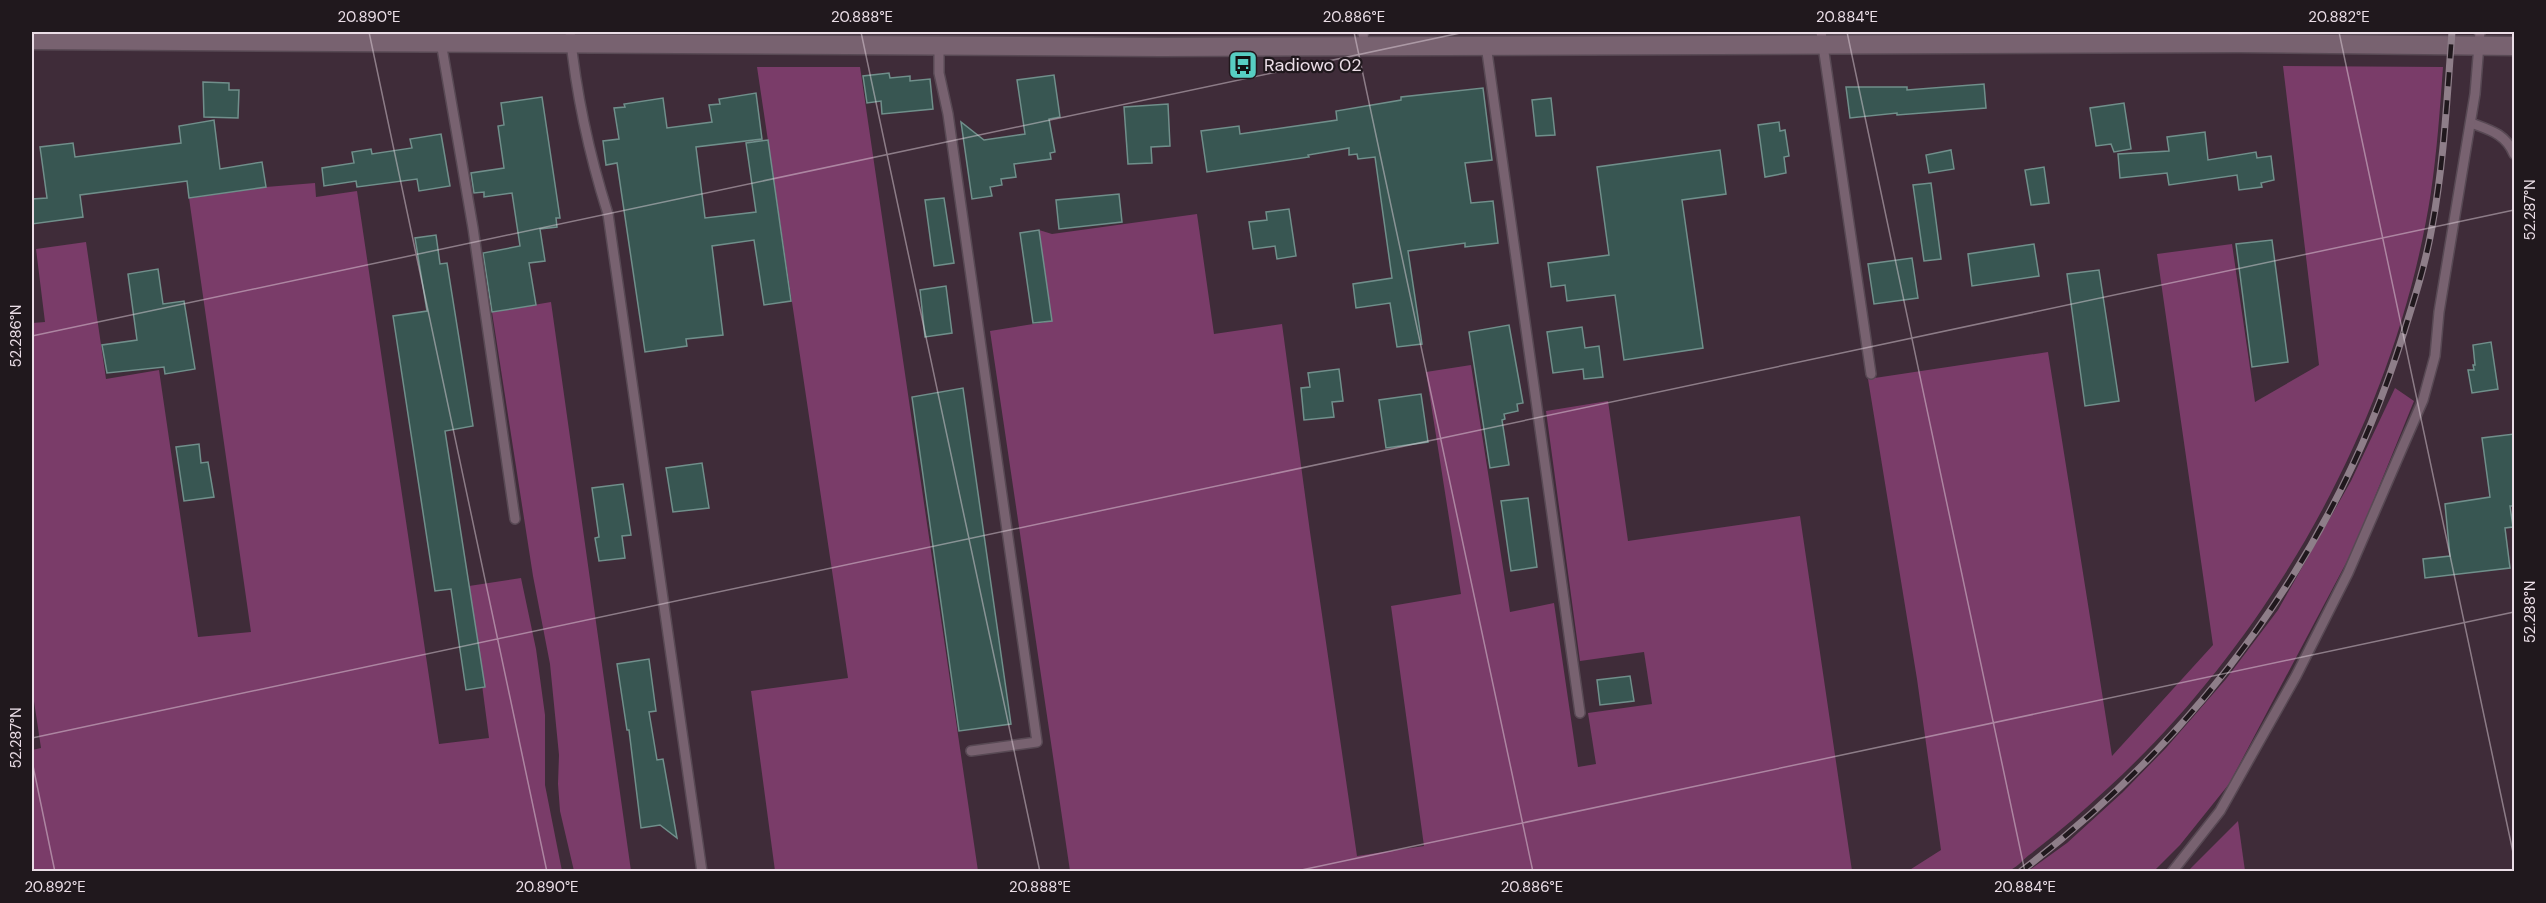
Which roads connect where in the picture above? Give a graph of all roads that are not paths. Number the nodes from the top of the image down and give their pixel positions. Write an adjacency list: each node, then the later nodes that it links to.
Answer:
1 (252, 36): 8 (main road); 9 (main road)
2 (570, 37): 3 (main road); 9 (main road); 19 (lane)
3 (762, 38): 10 (main road)
4 (1364, 38): 10 (main road); 11 (main road)
5 (1656, 38): 6 (main road); 11 (main road)
6 (1822, 38): 7 (main road); 15 (lane)
7 (2479, 38): 12 (main road); 13 (lane)
8 (32, 40)
9 (441, 42): 16 (lane)
10 (939, 45): 18 (lane)
11 (1486, 45): 17 (lane)
12 (2514, 46)
13 (2471, 123): 14 (lane); 20 (lane)
14 (2514, 154)
15 (1871, 374)
16 (515, 519)
17 (1580, 713)
18 (971, 752)
19 (702, 872)
20 (2172, 872)

